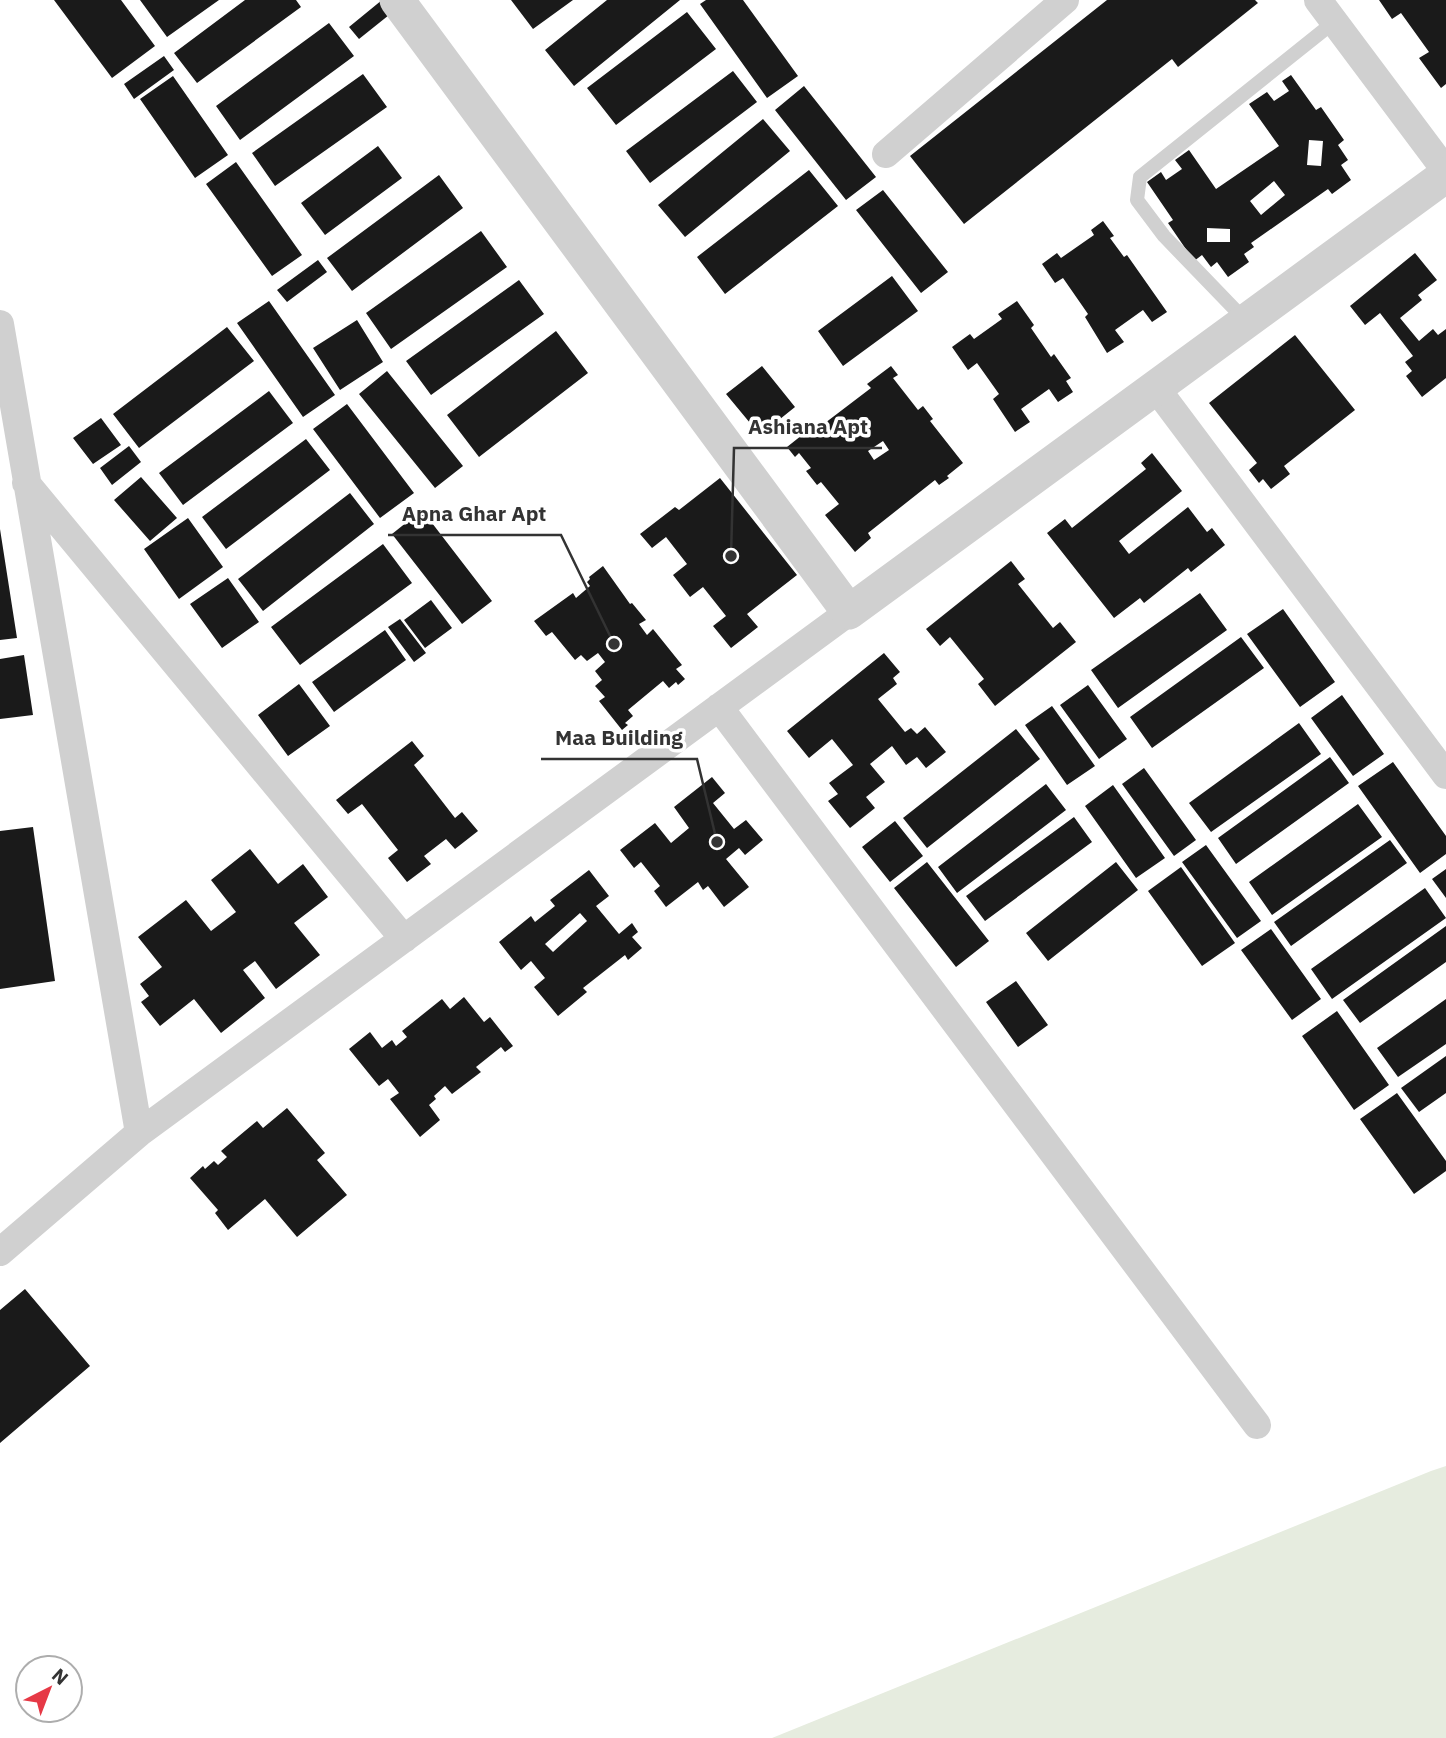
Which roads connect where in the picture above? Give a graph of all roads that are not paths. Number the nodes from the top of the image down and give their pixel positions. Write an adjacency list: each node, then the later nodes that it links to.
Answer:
1 (397, 0): 10 (street)
2 (1065, 0): 4 (street)
3 (1326, 11): 5 (street); 6 (lane)
4 (886, 154)
5 (1446, 173): 6 (street)
6 (1246, 321): 8 (street)
7 (0, 324): 9 (street)
8 (1156, 388): 10 (street); 12 (street)
9 (26, 482): 13 (street); 14 (street)
10 (849, 612): 11 (street)
11 (719, 708): 13 (street); 16 (street)
12 (1446, 775)
13 (404, 939): 14 (street)
14 (139, 1133): 15 (street)
15 (0, 1252)
16 (1257, 1425)

